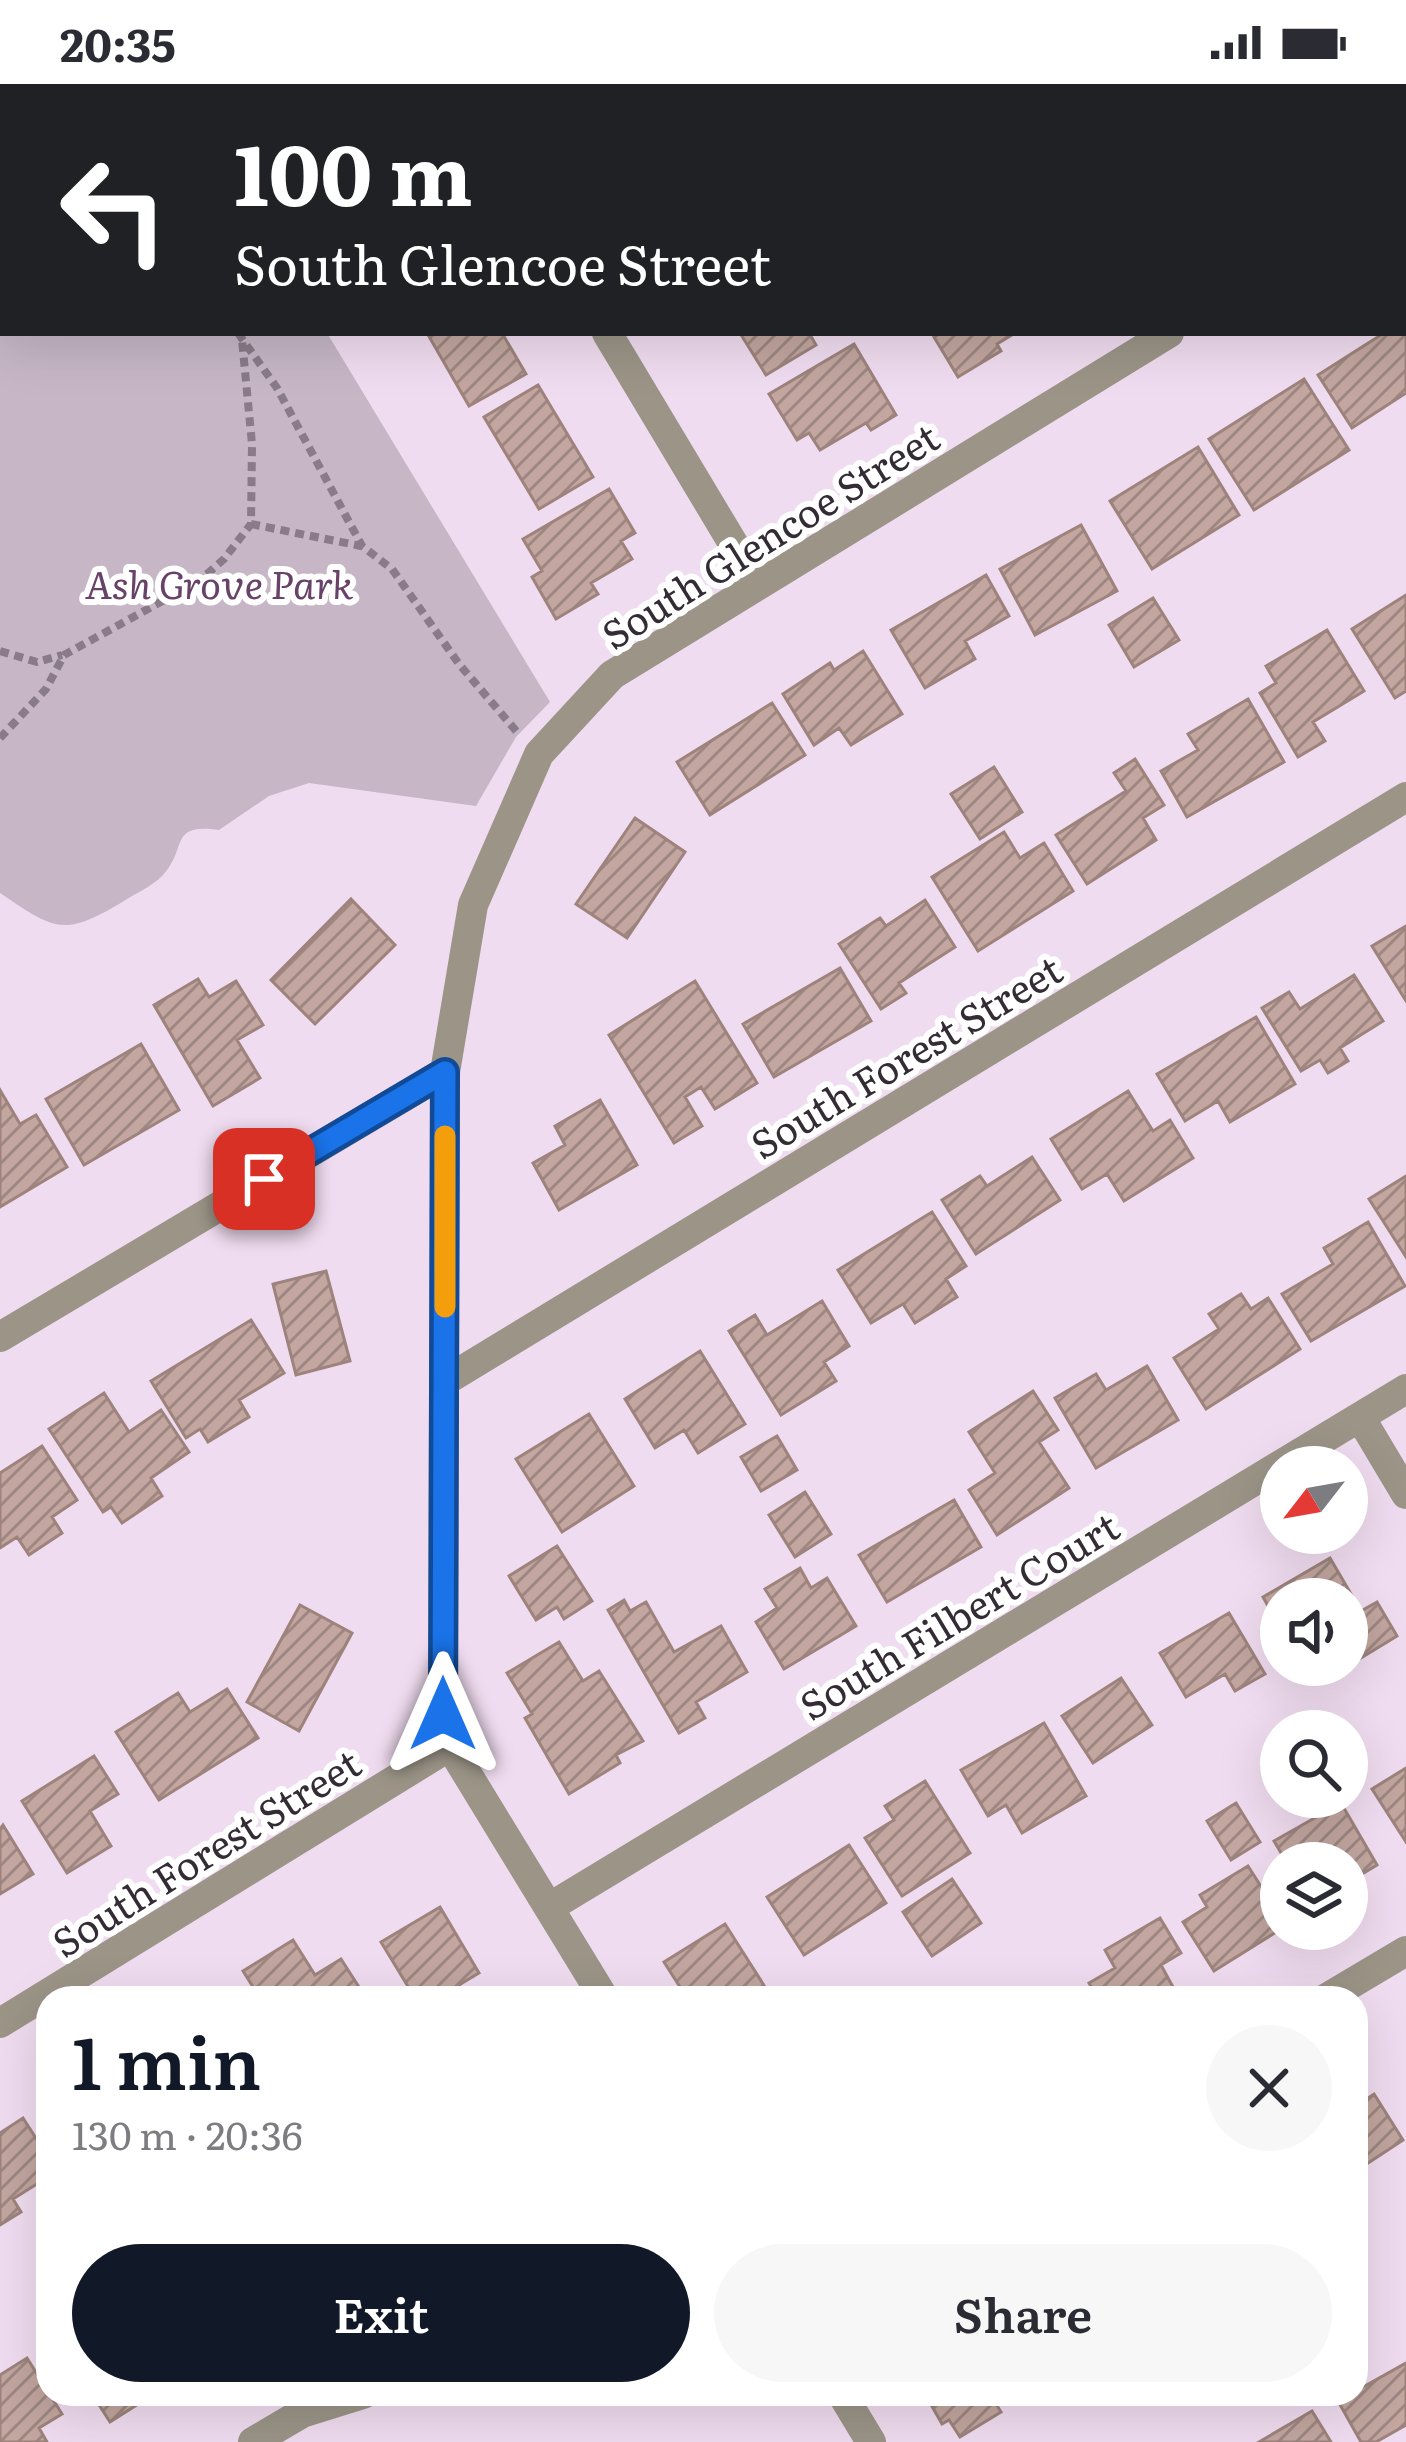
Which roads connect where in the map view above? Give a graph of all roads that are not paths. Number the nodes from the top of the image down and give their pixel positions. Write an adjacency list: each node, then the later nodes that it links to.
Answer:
1 (609, 336): 3 (street)
2 (1164, 336): 3 (street, South Glencoe Street)
3 (758, 585): 5 (street, South Glencoe Street)
4 (1406, 797): 7 (street, South Forest Street)
5 (445, 1072): 6 (street); 7 (street, South Glencoe Street)
6 (0, 1337)
7 (445, 1381): 11 (street, South Glencoe Street)
8 (1406, 1389): 9 (street, South Filbert Court)
9 (1360, 1417): 10 (street); 12 (street, South Filbert Court)
10 (1406, 1494)
11 (450, 1746): 12 (street); 14 (street, South Forest Street)
12 (550, 1906): 15 (street)
13 (1406, 1951): 16 (street)
14 (60, 1986)
15 (597, 1986)
16 (1347, 1986)
17 (36, 2001): 18 (street, South Forest Street)
18 (0, 2023)
19 (324, 2406): 21 (street)
20 (849, 2406): 22 (street)
21 (253, 2442)
22 (871, 2442)

